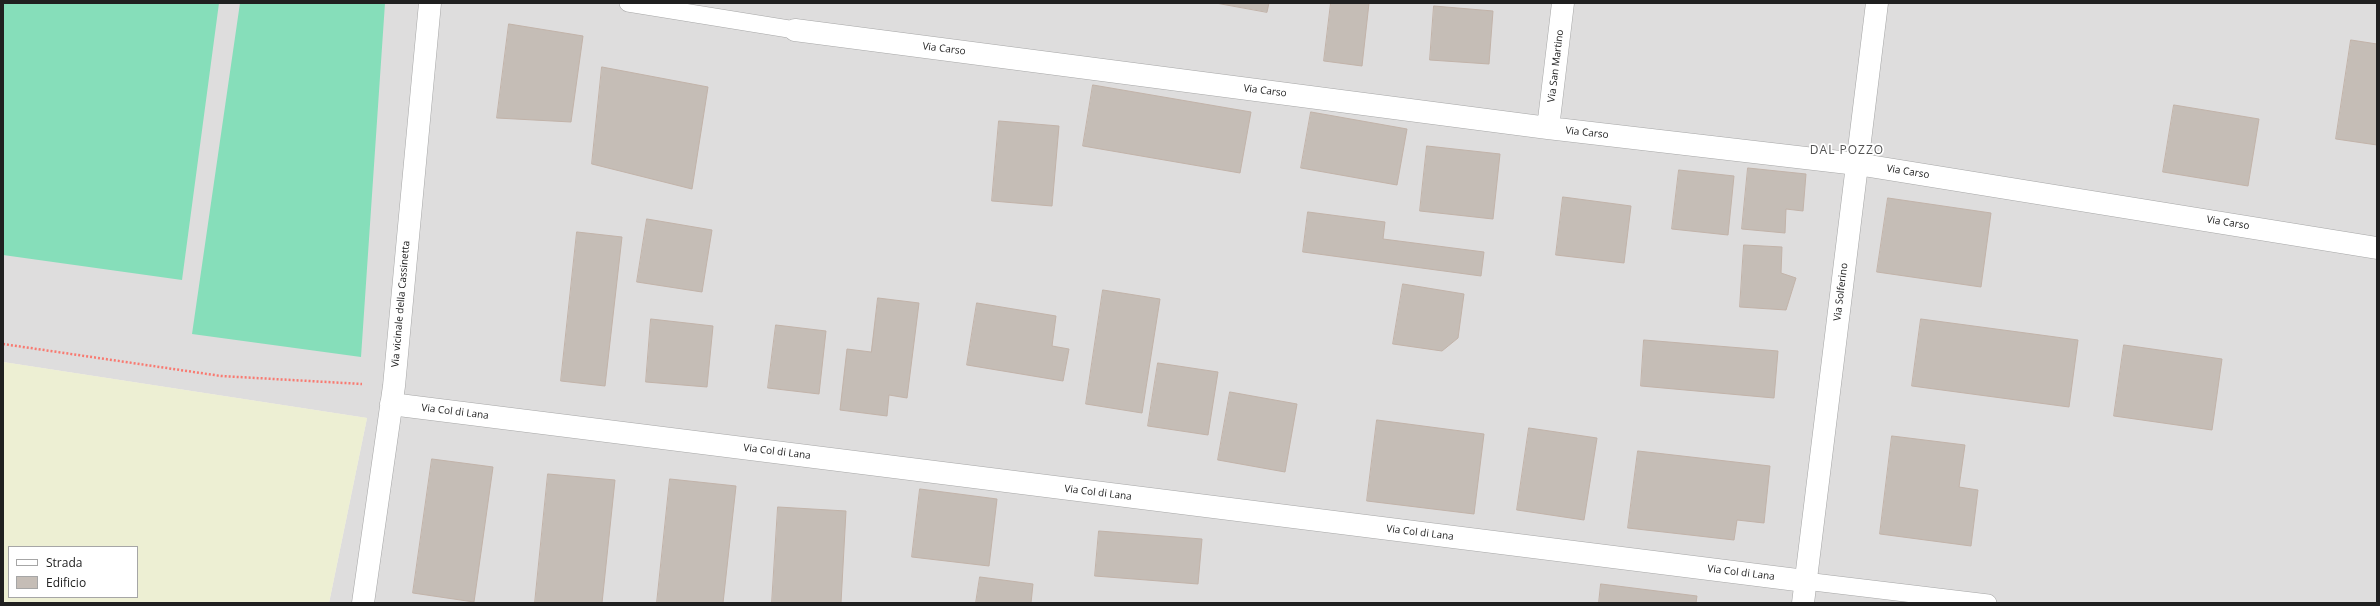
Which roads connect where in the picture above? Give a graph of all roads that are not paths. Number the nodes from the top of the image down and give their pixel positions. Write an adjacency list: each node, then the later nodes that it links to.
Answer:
1 (430, 3): 9 (street, Via vicinale della Cassinetta)
2 (628, 3): 5 (lane)
3 (1563, 3): 6 (street, Via San Martino)
4 (1877, 3): 7 (street, Via Solferino)
5 (795, 30): 6 (street, Via Carso)
6 (1548, 128): 7 (street, Via Carso)
7 (1857, 164): 8 (street, Via Carso); 10 (street, Via Solferino)
8 (2377, 248)
9 (392, 395): 10 (street, Via Col di Lana); 11 (street, Via vicinale della Cassinetta)
10 (1806, 581): 12 (street, Via Solferino); 13 (lane)
11 (363, 603)
12 (1803, 603)
13 (1988, 603)

